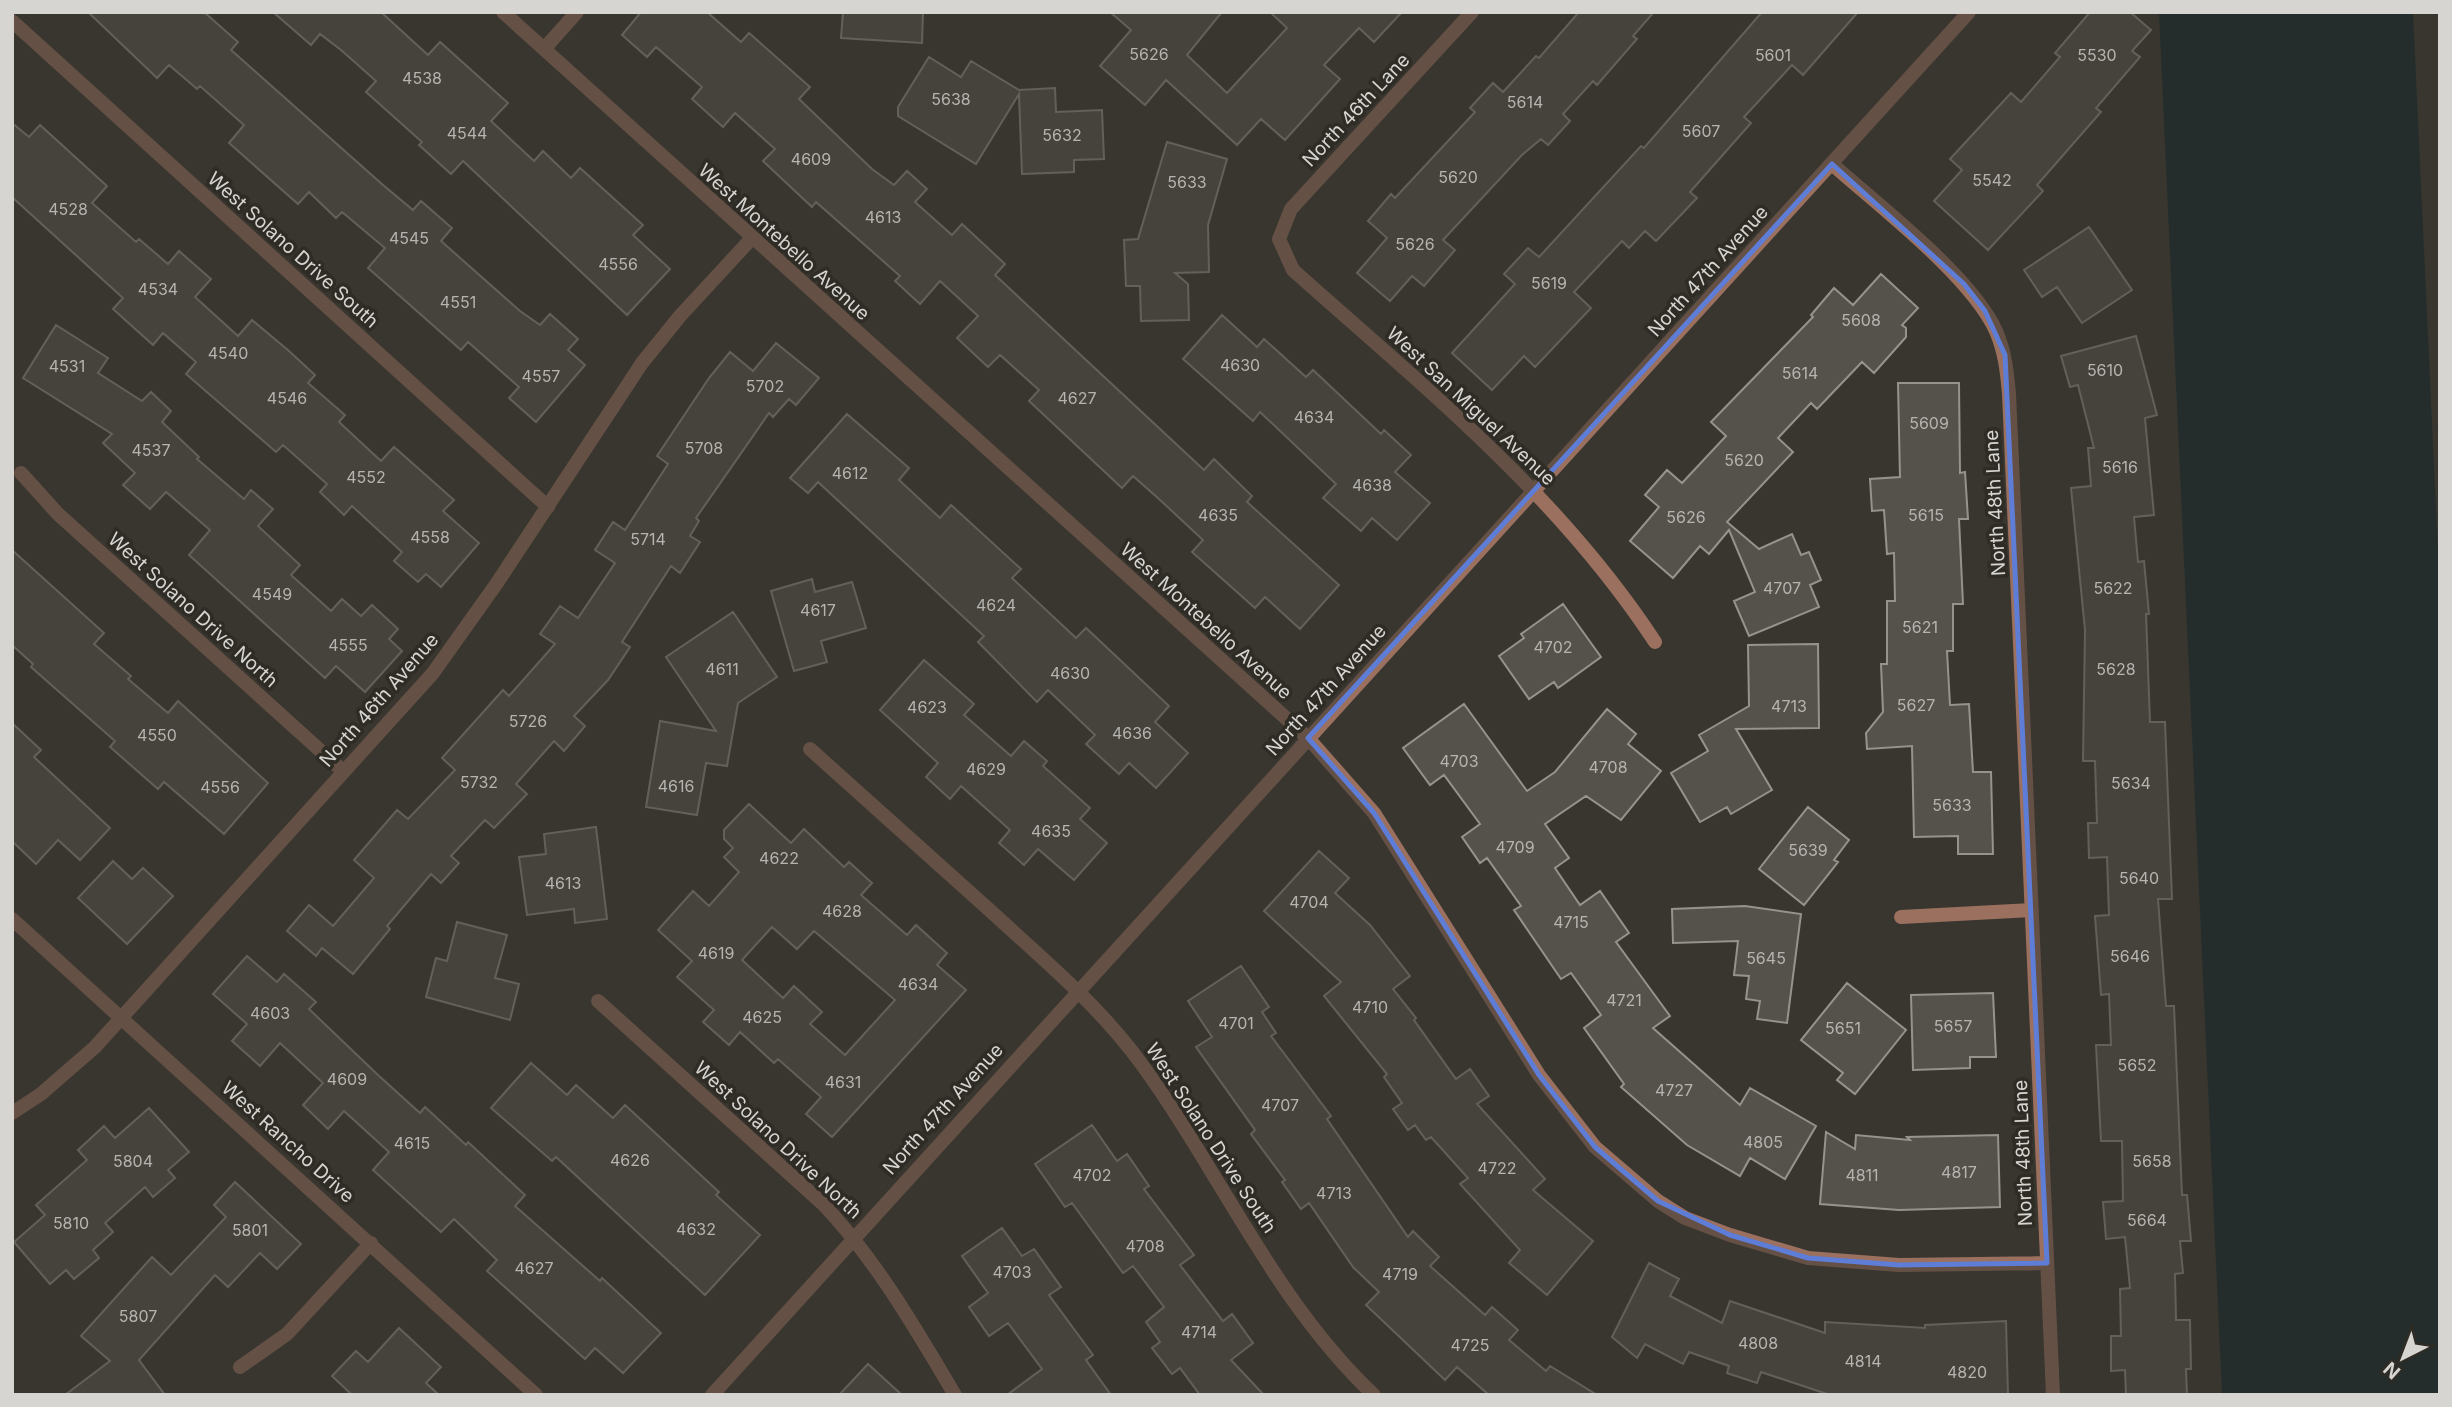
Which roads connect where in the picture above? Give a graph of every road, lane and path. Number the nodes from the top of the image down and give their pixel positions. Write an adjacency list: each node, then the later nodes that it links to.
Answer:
1 (503, 12): 6 (street, West Montebello Avenue)
2 (578, 12): 6 (street)
3 (1472, 12): 9 (street, North 46th Lane)
4 (1969, 12): 7 (street, North 47th Avenue)
5 (12, 21): 12 (street, West Solano Drive South)
6 (544, 49): 8 (street, West Montebello Avenue)
7 (1832, 164): 11 (street, North 47th Avenue); 17 (street, North 48th Lane)
8 (751, 239): 12 (street, North 46th Avenue); 14 (street, West Montebello Avenue)
9 (1279, 239): 11 (street, West San Miguel Avenue)
10 (21, 473): 16 (street, West Solano Drive North)
11 (1535, 489): 13 (street, West San Miguel Avenue); 14 (street, North 47th Avenue)
12 (548, 507): 16 (street, North 46th Avenue)
13 (1656, 642)
14 (1308, 738): 20 (street, North 47th Avenue); 26 (street, West Montebello Avenue)
15 (810, 748): 20 (street, West Solano Drive South)
16 (343, 771): 22 (street, North 46th Avenue)
17 (2032, 910): 18 (street); 26 (street, North 48th Lane)
18 (1901, 917)
19 (12, 919): 22 (street, West Rancho Drive)
20 (1076, 992): 24 (street, North 47th Avenue); 31 (street, West Solano Drive South)
21 (598, 1002): 24 (street, West Solano Drive North)
22 (122, 1018): 23 (street, North 46th Avenue); 25 (street, West Rancho Drive)
23 (12, 1113)
24 (853, 1236): 29 (street, North 47th Avenue); 30 (street, West Solano Drive North)
25 (371, 1243): 27 (street); 28 (street, West Rancho Drive)
26 (2047, 1263): 32 (street, North 48th Lane)
27 (240, 1367)
28 (536, 1395)
29 (712, 1395)
30 (955, 1395)
31 (1374, 1395)
32 (2053, 1395)

